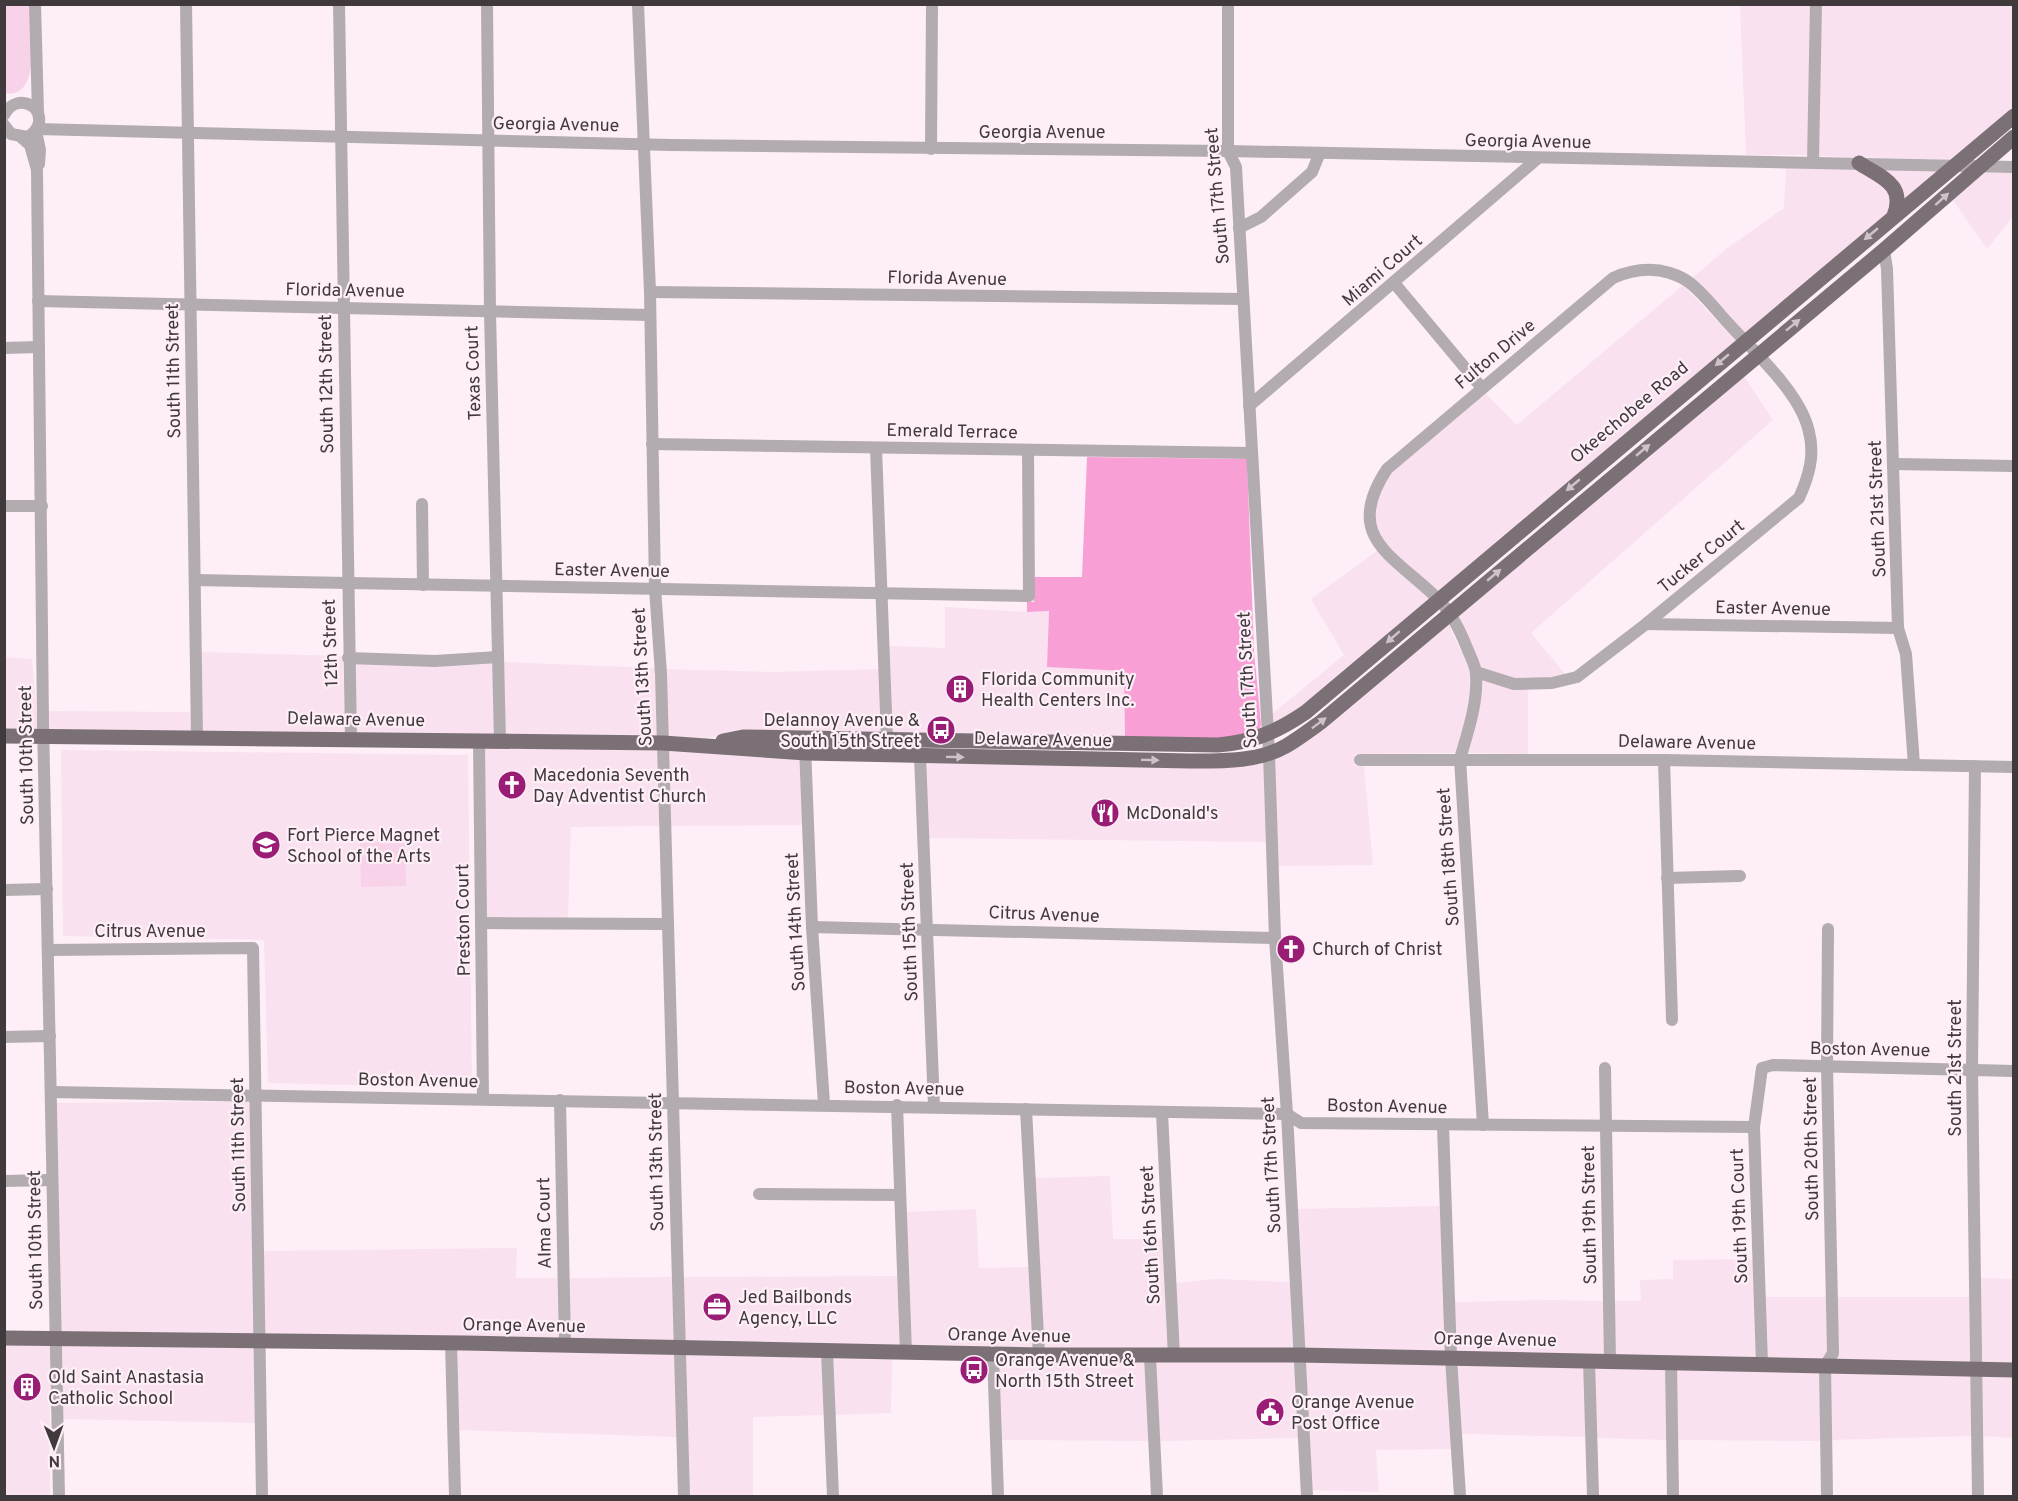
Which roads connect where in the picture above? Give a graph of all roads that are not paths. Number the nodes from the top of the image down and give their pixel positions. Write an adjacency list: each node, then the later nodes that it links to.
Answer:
1 (35, 4): 9 (street, South 10th Street)
2 (186, 4): 15 (street, South 11th Street)
3 (339, 4): 16 (street, South 12th Street)
4 (487, 4): 18 (street, Texas Court)
5 (638, 4): 19 (street, South 13th Street)
6 (932, 4): 20 (street)
7 (1228, 4): 21 (street, South 17th Street)
8 (1816, 4): 25 (street)
9 (37, 68): 10 (street, South 10th Street); 13 (street, South 10th Street)
10 (14, 102): 11 (street, South 10th Street); 13 (street)
11 (4, 115)
12 (2013, 116): 27 (main road, Okeechobee Road)
13 (38, 123): 14 (street); 15 (street, Georgia Avenue); 30 (street, South 10th Street)
14 (10, 133): 30 (street, South 10th Street)
15 (189, 135): 16 (street, Georgia Avenue); 38 (street, South 11th Street)
16 (343, 137): 18 (street, Georgia Avenue); 39 (street, South 12th Street)
17 (2012, 138): 23 (main road); 28 (main road)
18 (490, 140): 19 (street, Georgia Avenue); 40 (street, Texas Court)
19 (644, 144): 20 (street, Georgia Avenue); 35 (street, South 13th Street)
20 (931, 149): 21 (street, Georgia Avenue)
21 (1228, 151): 22 (street, Georgia Avenue); 32 (street, South 17th Street)
22 (1319, 154): 24 (street, Georgia Avenue); 32 (street)
23 (2013, 158)
24 (1537, 159): 25 (street, Georgia Avenue); 34 (street, Miami Court)
25 (1814, 161): 26 (street, Georgia Avenue)
26 (1859, 163): 27 (street, Georgia Avenue); 31 (main road)
27 (1956, 166): 28 (street, Georgia Avenue); 31 (main road, Okeechobee Road)
28 (1977, 167): 29 (street, Georgia Avenue); 33 (main road, one-way to 28)
29 (2013, 168)
30 (37, 170): 37 (street, South 10th Street)
31 (1894, 216): 42 (main road, Okeechobee Road, one-way to 42)
32 (1239, 228): 36 (street, South 17th Street)
33 (1884, 250): 45 (main road, one-way to 33); 52 (street, South 21st Street)
34 (1395, 284): 46 (street); 47 (street, Miami Court)
35 (650, 292): 36 (street, Florida Avenue); 41 (street, South 13th Street)
36 (1243, 299): 47 (street, South 17th Street)
37 (39, 302): 38 (street, Florida Avenue); 43 (street, South 10th Street)
38 (191, 305): 39 (street, Florida Avenue); 57 (street, South 11th Street)
39 (343, 308): 40 (street, Florida Avenue); 58 (street, South 12th Street)
40 (490, 312): 41 (street, Florida Avenue); 60 (street, Texas Court)
41 (650, 315): 48 (street, South 13th Street)
42 (1744, 341): 45 (street, Fulton Drive); 46 (street, Fulton Drive); 63 (main road, Okeechobee Road, one-way to 63)
43 (39, 347): 44 (street); 56 (street, South 10th Street)
44 (4, 348)
45 (1759, 353): 64 (main road, one-way to 45); 65 (street, Tucker Court)
46 (1482, 388): 63 (street, Fulton Drive)
47 (1249, 406): 51 (street, South 17th Street)
48 (652, 444): 49 (street, Emerald Terrace); 61 (street, South 13th Street)
49 (876, 448): 50 (street, Emerald Terrace); 62 (street)
50 (1028, 450): 51 (street, Emerald Terrace); 62 (street, Easter Avenue)
51 (1252, 453): 70 (street, South 17th Street)
52 (1893, 464): 53 (street); 66 (street, South 21st Street)
53 (2013, 466)
54 (422, 504): 59 (street)
55 (4, 506): 56 (street)
56 (42, 506): 72 (street, South 10th Street)
57 (195, 580): 58 (street, Easter Avenue); 73 (street, South 11th Street)
58 (346, 583): 59 (street, Easter Avenue); 68 (street, 12th Street)
59 (423, 585): 60 (street, Easter Avenue)
60 (496, 586): 61 (street, Easter Avenue); 67 (street, Texas Court)
61 (655, 588): 62 (street, Easter Avenue); 79 (street, South 13th Street)
62 (883, 595): 76 (street)
63 (1438, 599): 64 (street, South 18th Street); 70 (main road, Okeechobee Road, one-way to 70)
64 (1449, 612): 69 (street, South 18th Street); 82 (main road, one-way to 64)
65 (1646, 624): 66 (street, Easter Avenue); 69 (street, Tucker Court)
66 (1898, 628): 87 (street, South 21st Street)
67 (498, 657): 68 (street); 78 (street, Texas Court)
68 (348, 658): 75 (street, 12th Street)
69 (1476, 672): 84 (street, South 18th Street)
70 (1268, 735): 76 (main road, Delaware Avenue); 82 (street, South 17th Street)
71 (4, 736): 72 (main road, Delaware Avenue)
72 (44, 736): 73 (main road, Delaware Avenue); 92 (street, South 10th Street)
73 (197, 737): 75 (main road, Delaware Avenue)
74 (805, 737): 76 (main road, Delaware Avenue); 80 (main road, Delaware Avenue); 81 (street, South 14th Street)
75 (351, 739): 77 (main road, Delaware Avenue)
76 (887, 739)
77 (479, 741): 78 (main road, Delaware Avenue); 94 (street, Preston Court)
78 (500, 741): 79 (main road, Delaware Avenue)
79 (663, 743): 80 (main road, Delaware Avenue); 95 (street, South 13th Street)
80 (708, 744): 81 (main road, Delaware Avenue)
81 (806, 753): 83 (main road, Delaware Avenue); 96 (street, South 14th Street)
82 (1269, 753): 83 (main road, Delaware Avenue, one-way to 82); 99 (street, South 17th Street)
83 (920, 756): 97 (street, South 15th Street)
84 (1460, 759): 85 (street, Delaware Avenue); 86 (street, Delaware Avenue); 122 (street, South 18th Street)
85 (1360, 760)
86 (1664, 760): 87 (street, Delaware Avenue); 91 (street)
87 (1914, 765): 88 (street, Delaware Avenue)
88 (1975, 766): 89 (street, Delaware Avenue); 108 (street, South 21st Street)
89 (2013, 766)
90 (1740, 876): 91 (street)
91 (1666, 878): 102 (street)
92 (47, 889): 93 (street); 101 (street, South 10th Street)
93 (4, 890)
94 (481, 923): 95 (street); 112 (street, Preston Court)
95 (669, 924): 114 (street, South 13th Street)
96 (812, 927): 97 (street, Citrus Avenue); 115 (street, South 14th Street)
97 (928, 929): 99 (street, Citrus Avenue); 117 (street, South 15th Street)
98 (1828, 929): 105 (street, South 20th Street)
99 (1275, 938): 120 (street, South 17th Street)
100 (253, 948): 101 (street, Citrus Avenue); 111 (street, South 11th Street)
101 (48, 950): 103 (street, South 10th Street)
102 (1672, 1020)
103 (50, 1036): 104 (street); 110 (street, South 10th Street)
104 (4, 1037)
105 (1827, 1066): 107 (street, Boston Avenue); 108 (street, Boston Avenue); 147 (street, South 20th Street)
106 (1605, 1068): 123 (street, South 19th Street)
107 (1762, 1068): 124 (street, South 19th Court)
108 (1972, 1069): 109 (street, Boston Avenue); 148 (street, South 21st Street)
109 (2013, 1071)
110 (51, 1092): 111 (street, Boston Avenue); 126 (street, South 10th Street)
111 (255, 1095): 112 (street, Boston Avenue); 131 (street, South 11th Street)
112 (483, 1099): 113 (street, Boston Avenue)
113 (560, 1100): 114 (street, Boston Avenue); 133 (street, Alma Court)
114 (673, 1102): 115 (street, Boston Avenue); 134 (street, South 13th Street)
115 (824, 1104): 116 (street, Boston Avenue)
116 (897, 1105): 117 (street, Boston Avenue); 128 (street)
117 (934, 1106): 118 (street, Boston Avenue)
118 (1026, 1109): 119 (street, Boston Avenue); 138 (street)
119 (1162, 1113): 120 (street, Boston Avenue); 141 (street, South 16th Street)
120 (1287, 1114): 121 (street, Boston Avenue); 139 (street, South 17th Street)
121 (1443, 1125): 122 (street, Boston Avenue); 142 (street)
122 (1483, 1125): 123 (street, Boston Avenue)
123 (1606, 1126): 124 (street, Boston Avenue); 144 (street, South 19th Street)
124 (1754, 1127): 146 (street, South 19th Court)
125 (4, 1180): 126 (street)
126 (52, 1180): 130 (street, South 10th Street)
127 (759, 1194): 128 (street)
128 (900, 1195): 136 (street)
129 (4, 1338): 130 (main road, Orange Avenue)
130 (55, 1338): 131 (main road, Orange Avenue); 150 (street, South 10th Street)
131 (259, 1340): 132 (main road, Orange Avenue); 151 (street, South 11th Street)
132 (451, 1342): 133 (main road, Orange Avenue); 152 (street)
133 (565, 1345): 134 (main road, Orange Avenue)
134 (679, 1347): 135 (main road, Orange Avenue); 153 (street, South 13th Street)
135 (827, 1351): 136 (main road, Orange Avenue); 154 (street)
136 (906, 1353): 137 (main road, Orange Avenue)
137 (993, 1354): 138 (main road, Orange Avenue); 155 (street)
138 (1039, 1355): 140 (main road, Orange Avenue)
139 (1299, 1355): 141 (main road, Orange Avenue); 142 (main road, Orange Avenue); 157 (street, South 17th Street)
140 (1150, 1356): 141 (main road, Orange Avenue); 156 (street)
141 (1174, 1356)
142 (1451, 1358): 143 (main road, Orange Avenue); 158 (street)
143 (1589, 1360): 144 (main road, Orange Avenue); 159 (street)
144 (1610, 1361): 145 (main road, Orange Avenue)
145 (1671, 1362): 146 (main road, Orange Avenue); 160 (street)
146 (1762, 1364): 147 (main road, Orange Avenue)
147 (1825, 1366): 148 (main road, Orange Avenue); 161 (street, South 20th Street)
148 (1976, 1369): 149 (main road, Orange Avenue); 162 (street, South 21st Street)
149 (2013, 1370)
150 (59, 1497)
151 (262, 1497)
152 (455, 1497)
153 (684, 1497)
154 (832, 1497)
155 (998, 1497)
156 (1157, 1497)
157 (1307, 1497)
158 (1460, 1497)
159 (1593, 1497)
160 (1673, 1497)
161 (1827, 1497)
162 (1978, 1497)

